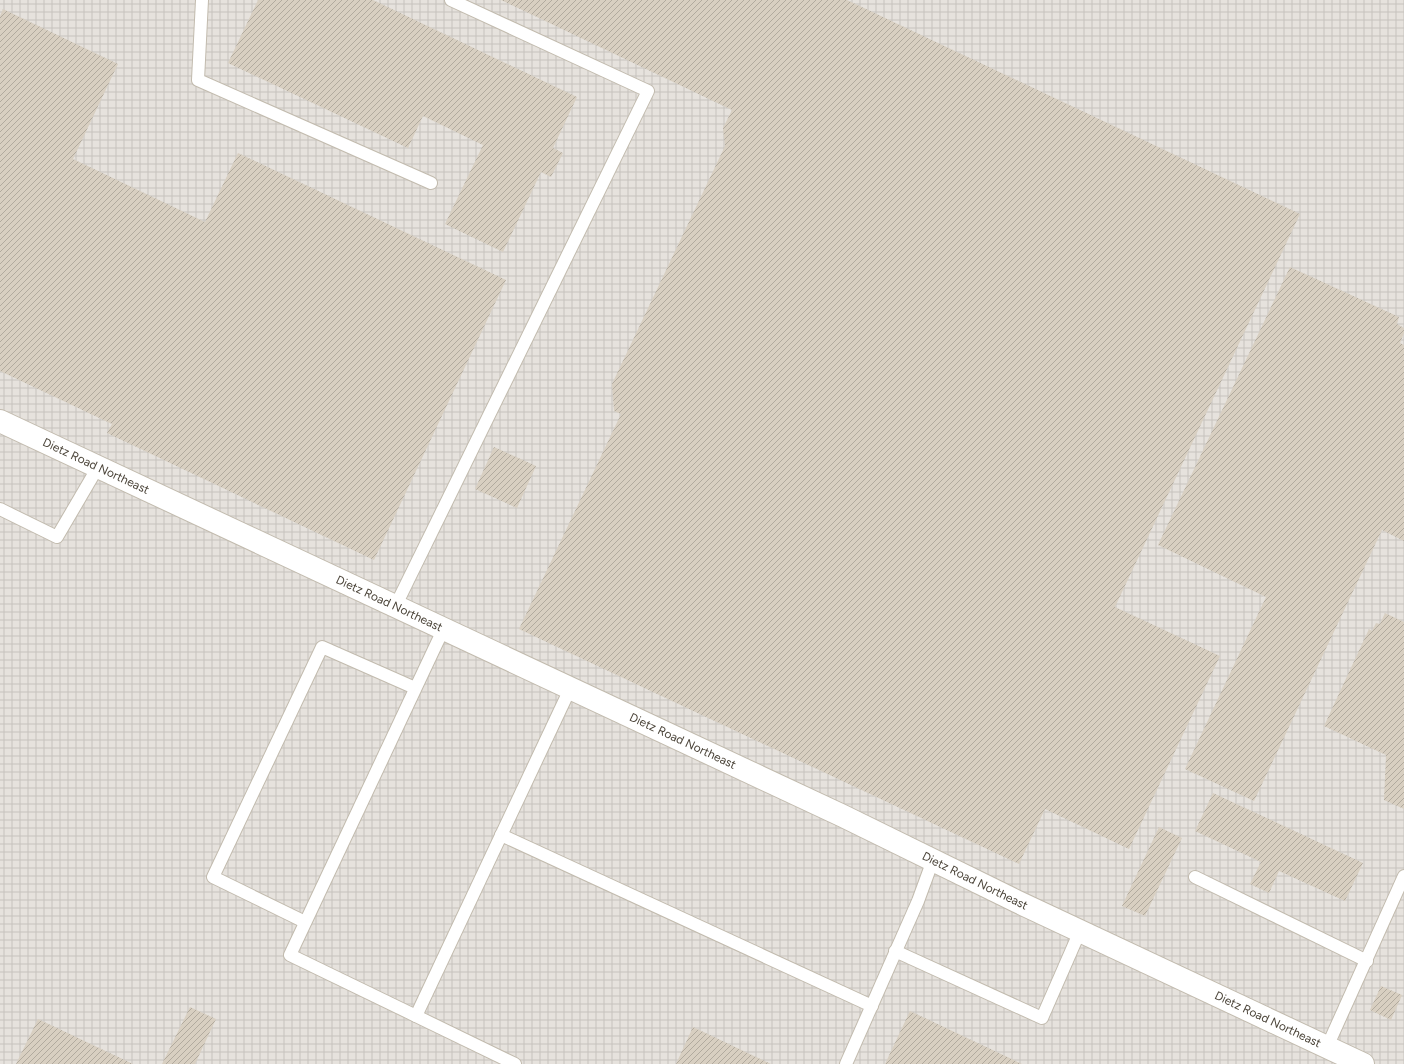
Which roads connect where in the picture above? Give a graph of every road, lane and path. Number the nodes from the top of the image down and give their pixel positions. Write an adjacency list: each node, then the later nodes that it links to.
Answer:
1 (202, 0): 3 (lane)
2 (451, 0): 7 (lane)
3 (431, 182)
4 (0, 421): 5 (street, Dietz Road Northeast)
5 (98, 467): 6 (lane); 7 (street, Dietz Road Northeast)
6 (0, 509)
7 (395, 608): 8 (street, Dietz Road Northeast)
8 (443, 630): 9 (lane); 10 (street, Dietz Road Northeast)
9 (415, 688): 15 (lane); 15 (lane)
10 (570, 689): 11 (lane); 12 (street, Dietz Road Northeast)
11 (501, 835): 19 (lane); 20 (lane)
12 (933, 860): 16 (street, Dietz Road Northeast); 17 (lane)
13 (1404, 876): 18 (lane)
14 (1195, 877): 18 (lane)
15 (305, 922): 20 (lane)
16 (1080, 931): 17 (lane); 21 (street, Dietz Road Northeast)
17 (895, 952): 19 (lane)
18 (1367, 961): 21 (lane)
19 (872, 1006): 23 (lane)
20 (416, 1016): 22 (lane)
21 (1327, 1047): 24 (street, Dietz Road Northeast)
22 (515, 1064)
23 (846, 1064)
24 (1363, 1064)

